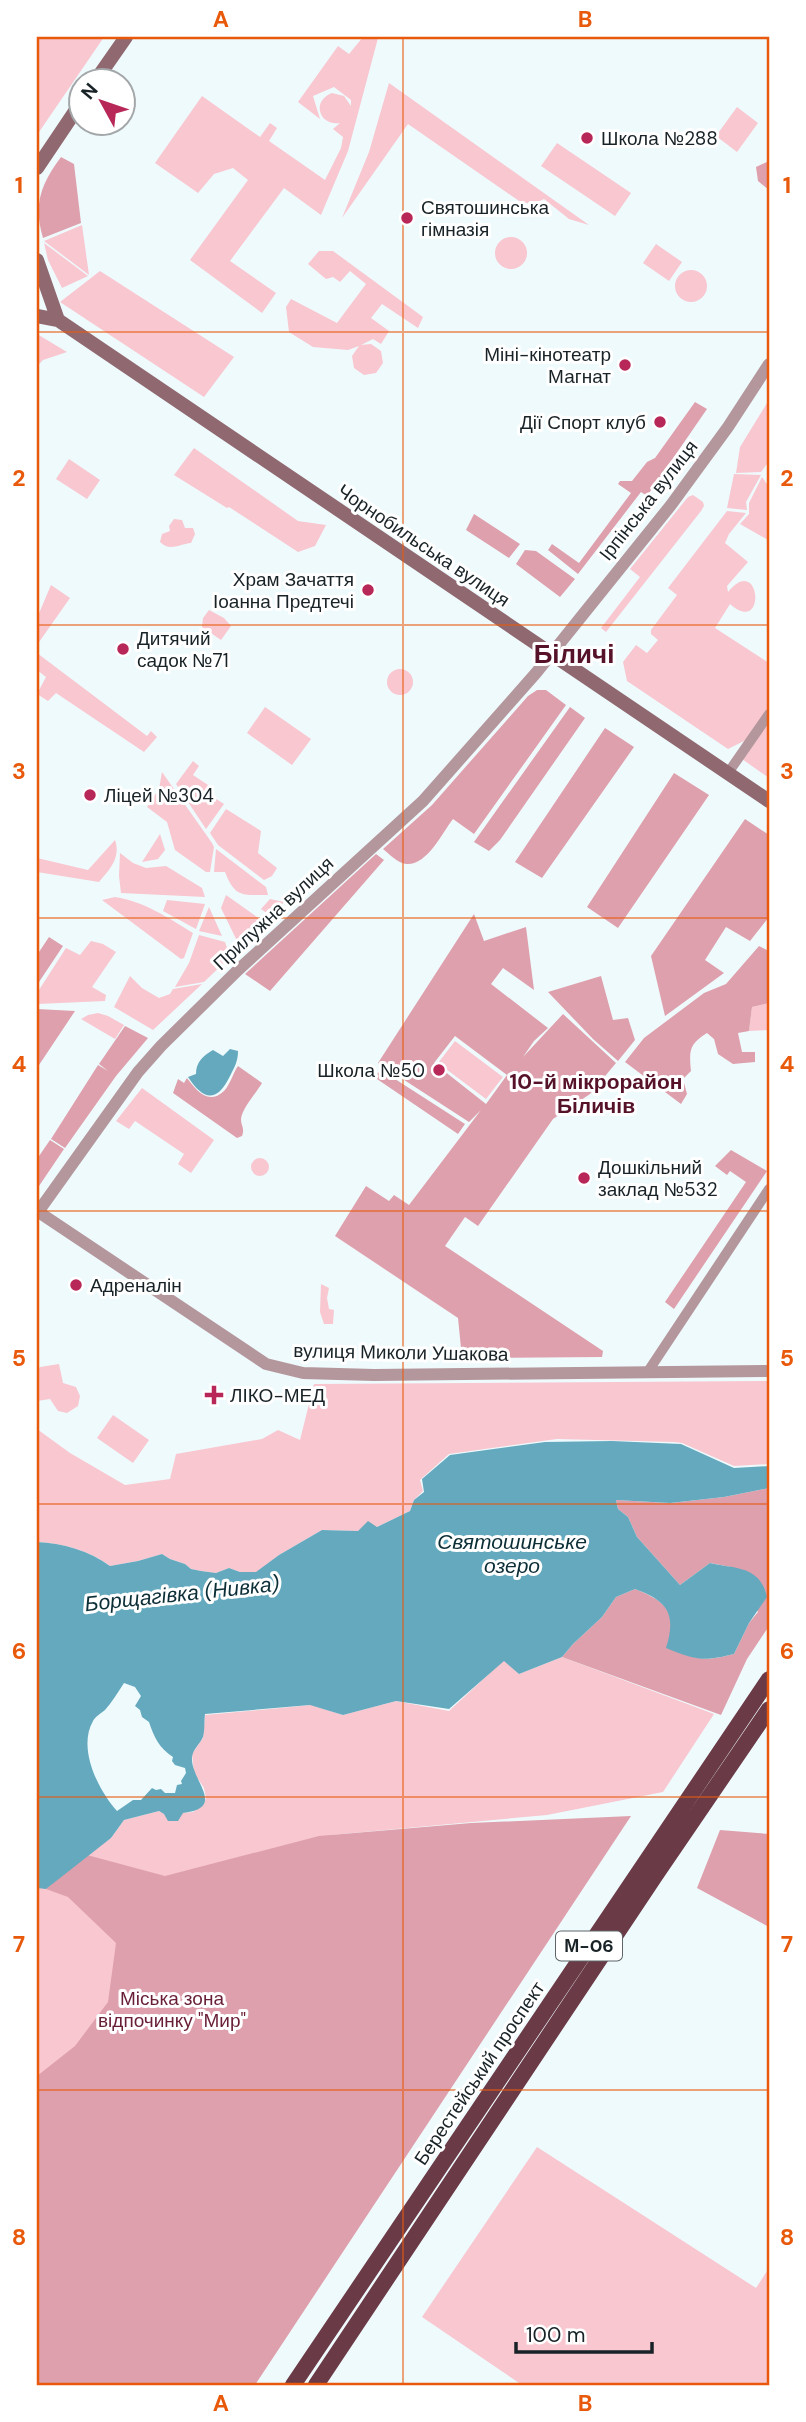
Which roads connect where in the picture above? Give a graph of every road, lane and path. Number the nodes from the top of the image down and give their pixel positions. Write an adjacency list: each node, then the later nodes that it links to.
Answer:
1 (126, 37): 2 (main road)
2 (106, 66)
3 (66, 125): 4 (main road)
4 (37, 168)
5 (37, 260): 7 (main road)
6 (37, 316): 7 (main road, Чорнобильська вулиця)
7 (58, 320): 9 (main road, Чорнобильська вулиця)
8 (769, 364): 9 (street, Ірпінська вулиця)
9 (550, 654): 11 (main road, Чорнобильська вулиця); 14 (street, Прилужна вулиця)
10 (769, 714): 11 (street)
11 (728, 773): 12 (main road, Чорнобильська вулиця)
12 (769, 801)
13 (769, 1189): 16 (street)
14 (37, 1212): 16 (street, вулиця Миколи Ушакова)
15 (769, 1371): 16 (street, вулиця Миколи Ушакова)
16 (647, 1373)
17 (769, 1679): 19 (highway, Берестейський проспект / М-06)
18 (769, 1709): 20 (highway, Берестейський проспект / М-06)
19 (293, 2385)
20 (316, 2385)

